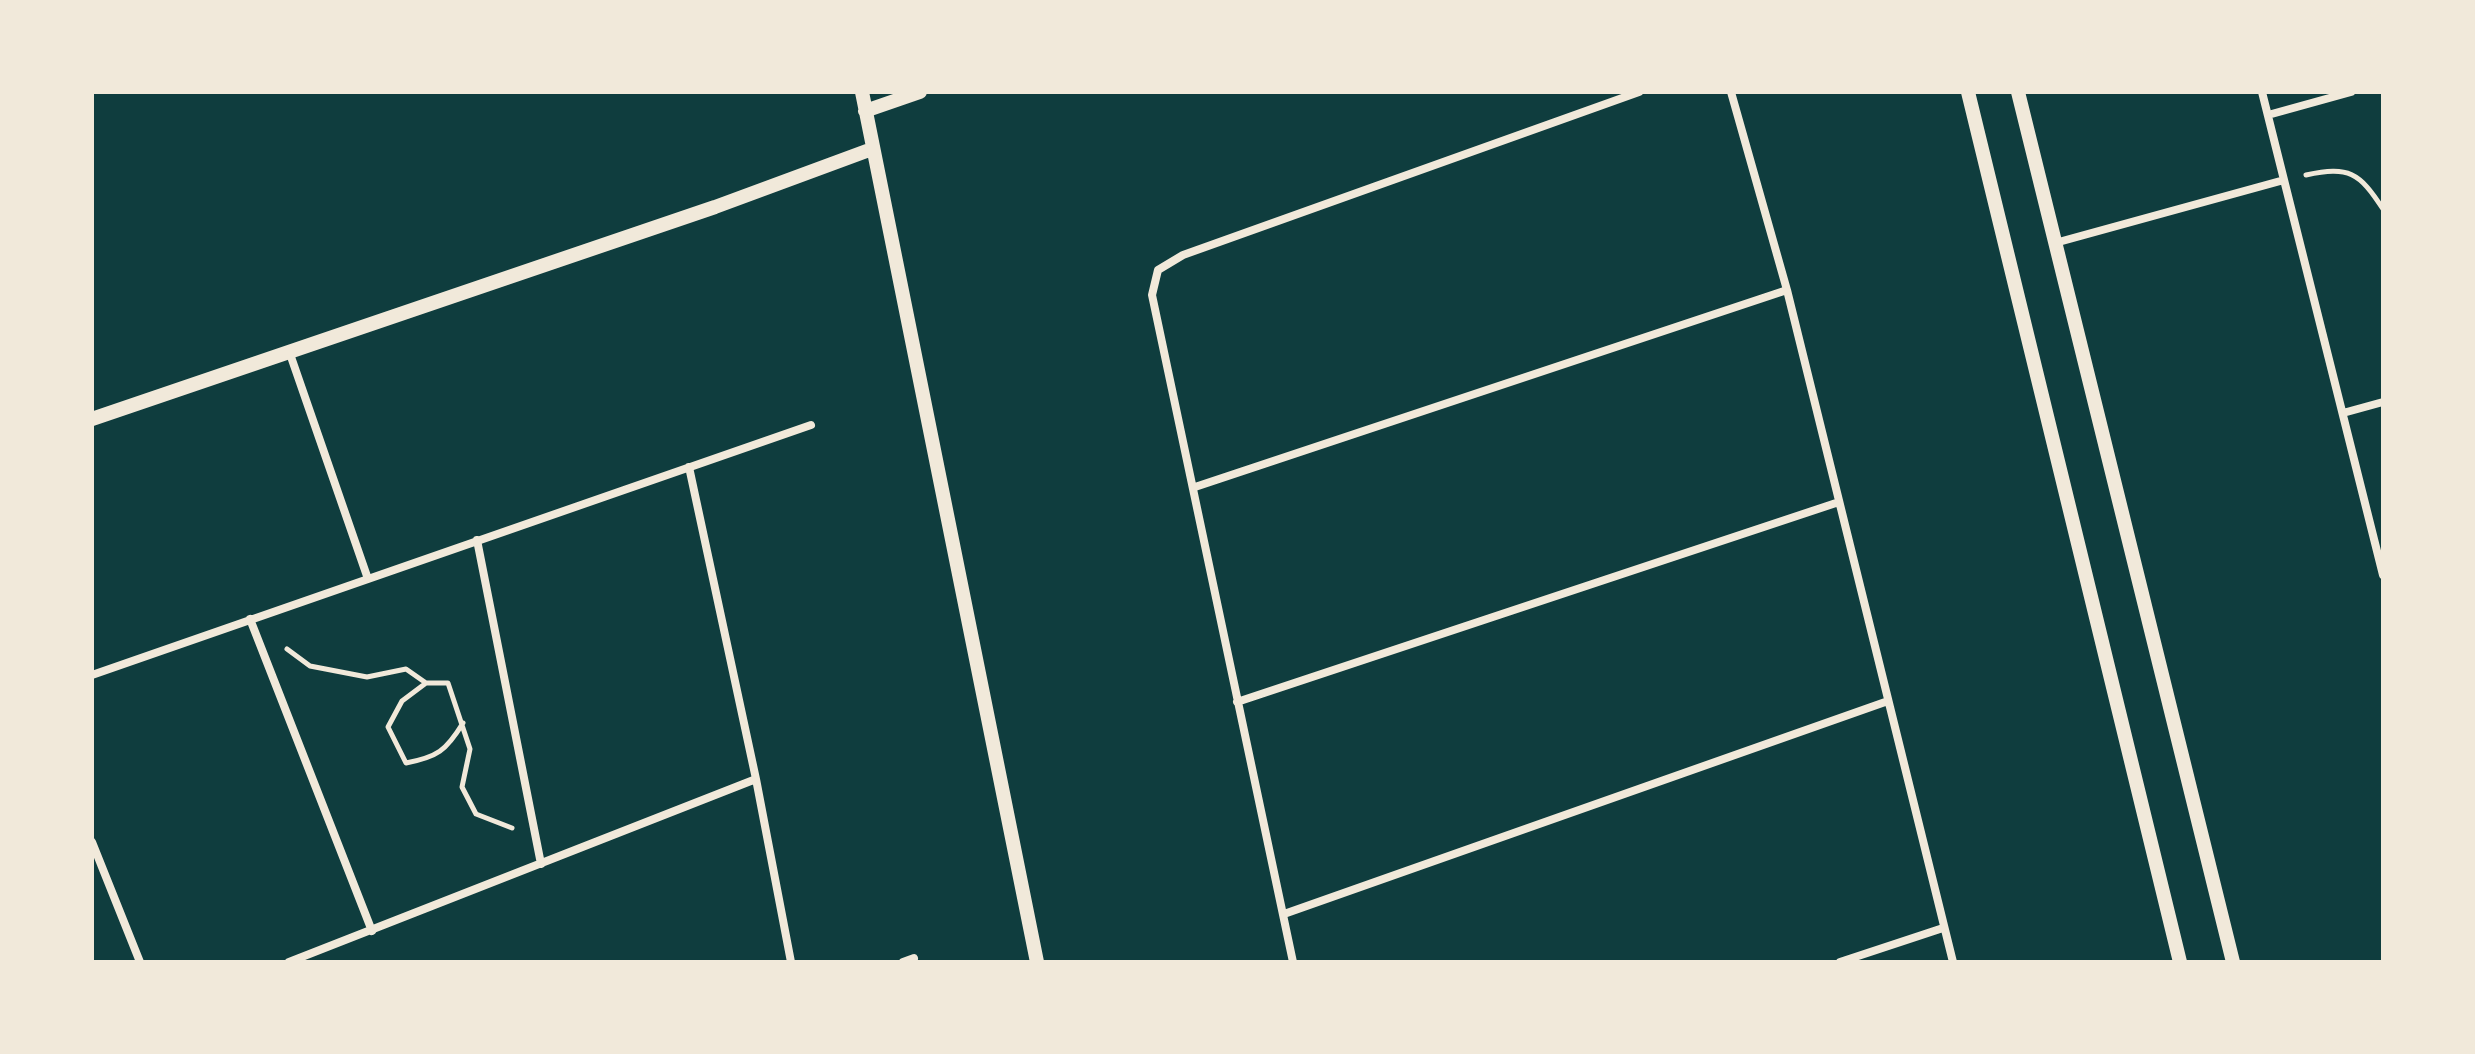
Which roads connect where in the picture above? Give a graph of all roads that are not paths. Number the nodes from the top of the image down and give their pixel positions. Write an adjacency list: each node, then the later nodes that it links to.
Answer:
1 (862, 92): 9 (street)
2 (920, 92): 9 (street)
3 (1639, 92): 21 (street)
4 (1731, 92): 14 (street)
5 (1968, 92): 45 (street)
6 (2018, 92): 13 (street)
7 (2262, 92): 10 (street)
8 (2351, 92): 10 (street)
9 (865, 111): 11 (street)
10 (2268, 115): 12 (street)
11 (872, 149): 15 (street); 41 (street)
12 (2284, 180): 13 (street); 17 (street)
13 (2054, 243): 46 (street)
14 (1787, 290): 21 (street); 22 (street)
15 (289, 351): 18 (street); 25 (street)
16 (2383, 402): 17 (street)
17 (2343, 413): 24 (street)
18 (92, 419)
19 (811, 425): 20 (street)
20 (689, 467): 23 (street); 30 (street)
21 (1195, 487): 29 (street)
22 (1839, 502): 28 (street); 29 (street)
23 (477, 540): 25 (street); 32 (street)
24 (2383, 575)
25 (368, 579): 26 (street)
26 (250, 619): 27 (street); 35 (street)
27 (92, 675)
28 (1888, 701): 33 (street); 34 (street)
29 (1237, 702): 33 (street)
30 (756, 779): 32 (street); 39 (street)
31 (92, 842): 37 (street)
32 (541, 864): 35 (street)
33 (1284, 914): 42 (street)
34 (1943, 928): 43 (street); 44 (street)
35 (372, 931): 38 (street)
36 (914, 958): 40 (street)
37 (140, 962)
38 (289, 962)
39 (791, 962)
40 (903, 962)
41 (1037, 962)
42 (1293, 962)
43 (1840, 962)
44 (1953, 962)
45 (2180, 962)
46 (2233, 962)

